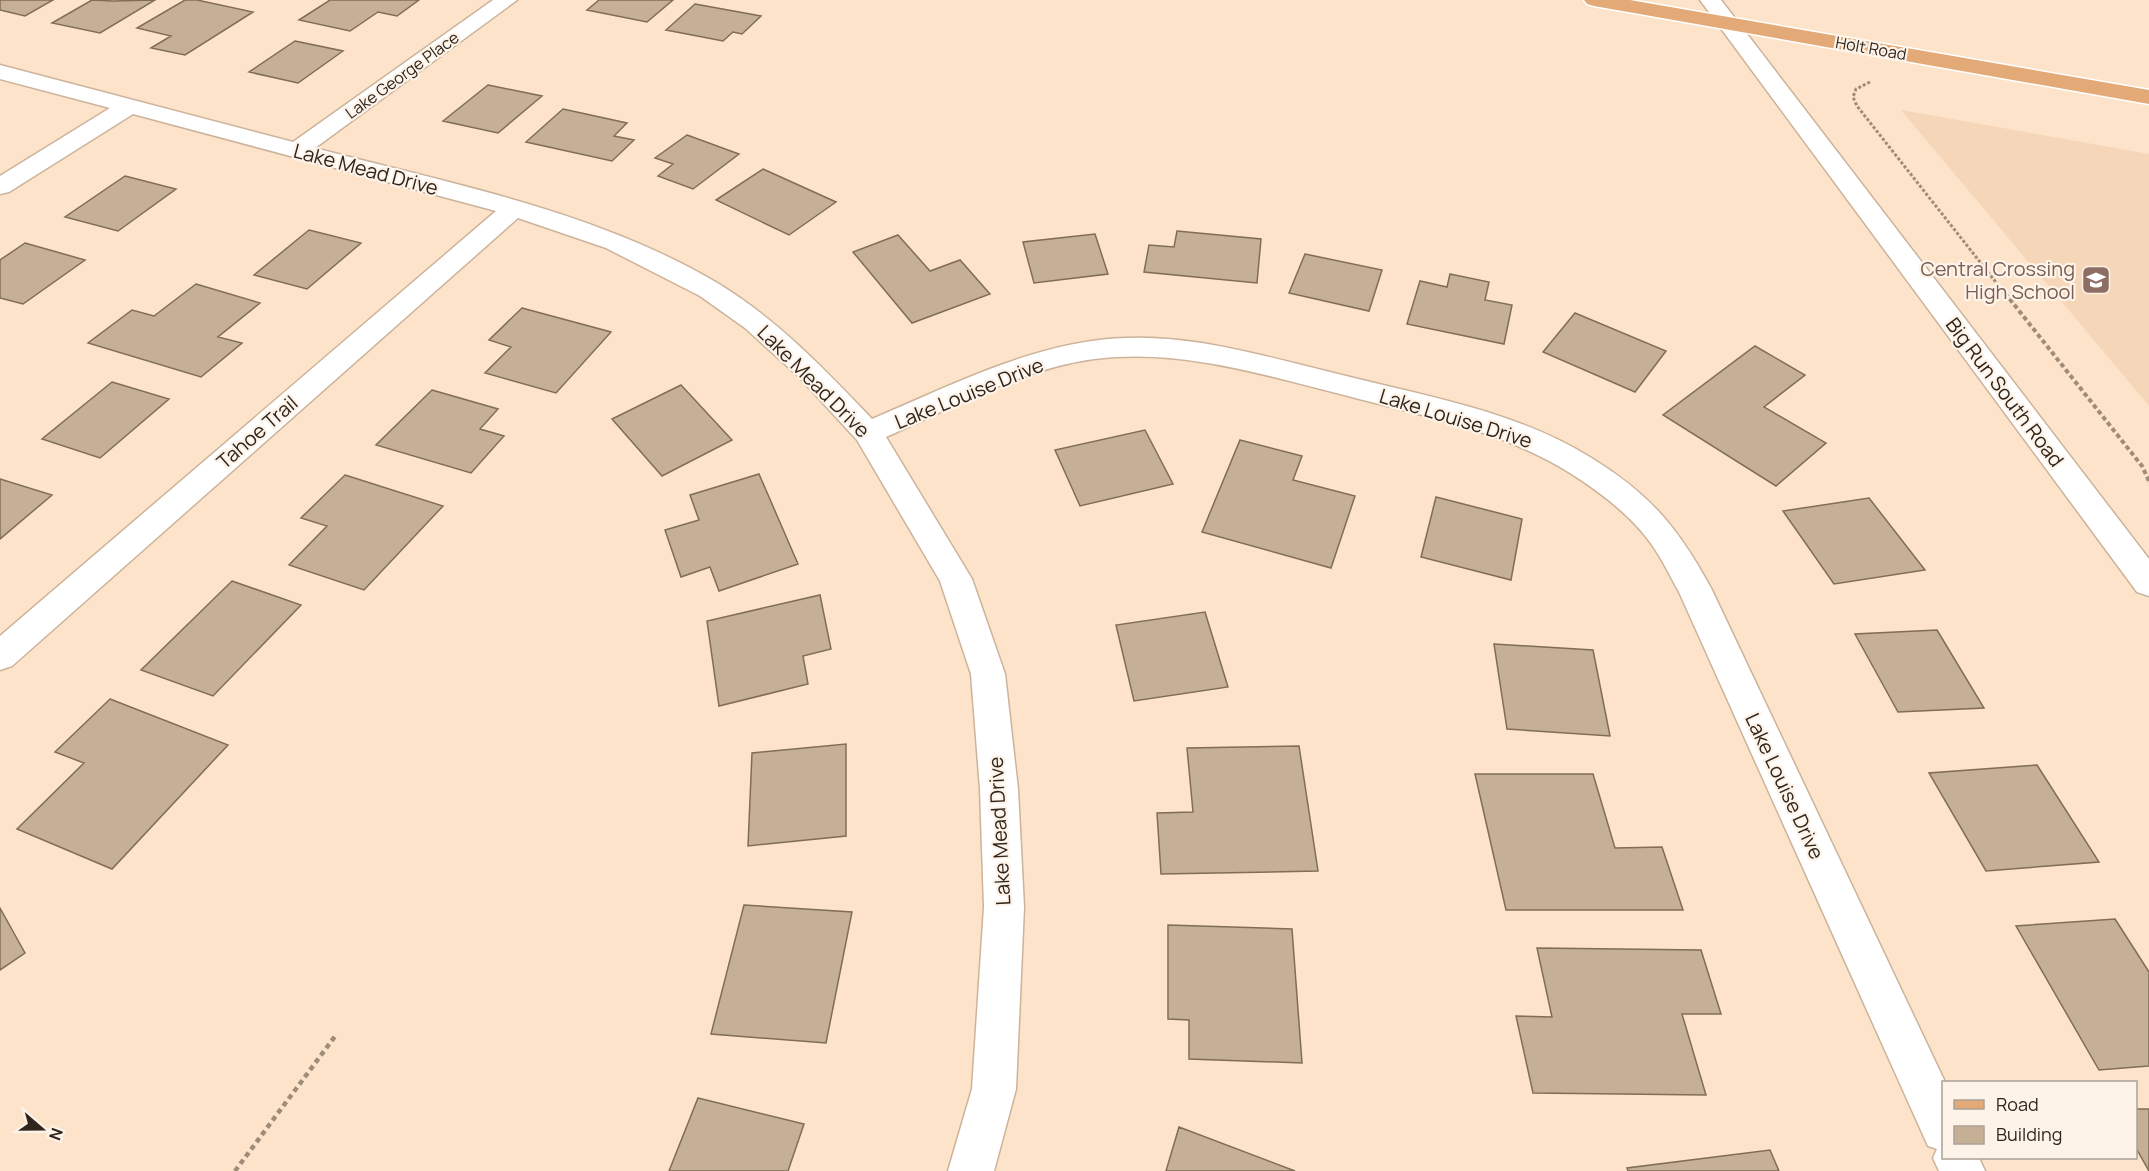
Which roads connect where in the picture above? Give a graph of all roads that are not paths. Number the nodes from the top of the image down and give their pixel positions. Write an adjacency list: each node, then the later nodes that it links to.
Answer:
1 (507, 0): 8 (street, Lake George Place)
2 (1594, 0): 4 (main road, Holt Road)
3 (1710, 0): 4 (street, Big Run South Road)
4 (1729, 25): 6 (main road, Holt Road); 12 (street, Big Run South Road)
5 (0, 72): 7 (street, Lake Mead Drive)
6 (2149, 97)
7 (130, 106): 8 (street, Lake Mead Drive); 9 (street)
8 (297, 150): 10 (street, Lake Mead Drive)
9 (0, 187)
10 (514, 208): 11 (street, Lake Mead Drive); 13 (street, Tahoe Trail)
11 (868, 434): 14 (street, Lake Louise Drive); 15 (street, Lake Mead Drive)
12 (2149, 583)
13 (0, 656)
14 (1942, 1126)
15 (971, 1171)

